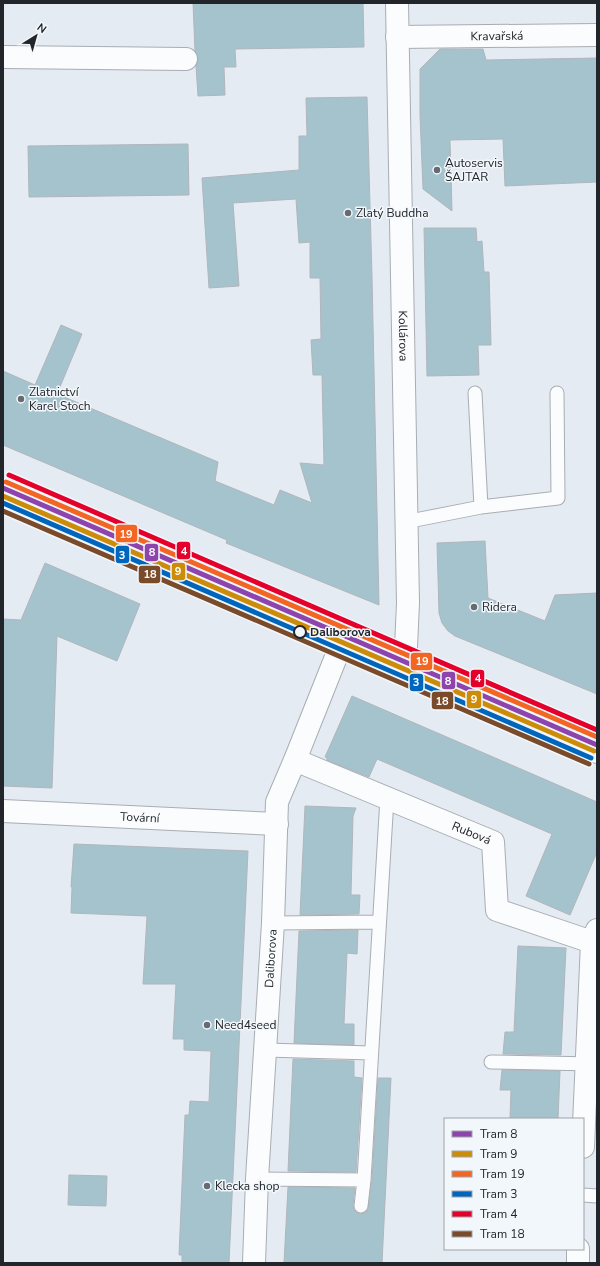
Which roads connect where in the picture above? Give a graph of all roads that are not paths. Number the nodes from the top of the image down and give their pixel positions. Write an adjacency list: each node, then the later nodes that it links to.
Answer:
1 (397, 3): 3 (street, Kollárova)
2 (597, 35): 3 (street, Kravařská)
3 (397, 37): 10 (street, Kollárova)
4 (3, 57): 5 (street)
5 (186, 59)
6 (475, 393): 9 (lane)
7 (557, 393): 9 (lane)
8 (3, 497): 11 (street)
9 (481, 507): 10 (lane)
10 (405, 522): 12 (street, Kollárova)
11 (342, 642): 12 (street); 14 (street, Daliborova)
12 (405, 669): 13 (street)
13 (597, 752)
14 (295, 760): 15 (street, Rubová); 17 (street, Daliborova)
15 (387, 798): 18 (lane); 20 (street, Rubová)
16 (3, 810): 17 (street, Tovární)
17 (276, 824): 19 (street, Daliborova)
18 (379, 922): 19 (lane); 22 (lane)
19 (273, 923): 21 (street, Daliborova)
20 (595, 936): 24 (street)
21 (265, 1050): 22 (lane); 26 (street, Daliborova)
22 (371, 1053): 27 (lane)
23 (491, 1062): 24 (lane)
24 (592, 1064): 25 (street)
25 (584, 1138)
26 (257, 1179): 27 (lane); 32 (street, Daliborova)
27 (364, 1180): 30 (lane)
28 (584, 1195): 29 (lane)
29 (597, 1196)
30 (361, 1206)
31 (578, 1250): 33 (street)
32 (254, 1263)
33 (578, 1263)

